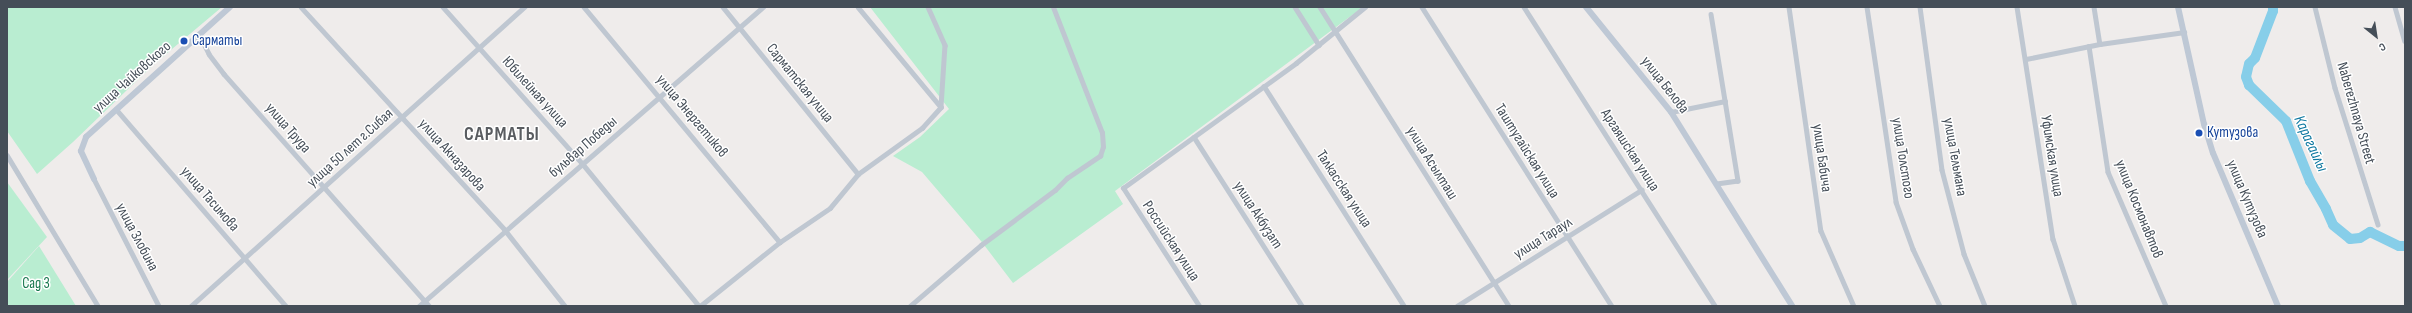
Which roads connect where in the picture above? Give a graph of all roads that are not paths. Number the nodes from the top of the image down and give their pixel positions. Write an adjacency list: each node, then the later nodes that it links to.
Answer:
1 (230, 7): 29 (main road, улица Чайковского)
2 (301, 7): 42 (street, улица Акназарова)
3 (443, 7): 34 (street, Юбилейная улица)
4 (524, 7): 34 (street, улица 50 лет г.Сибая)
5 (584, 7): 37 (street, улица Энергетиков)
6 (723, 7): 26 (street, Сарматская улица)
7 (763, 7): 26 (street, бульвар Победы)
8 (858, 7): 39 (street)
9 (928, 7): 39 (street)
10 (1053, 7): 66 (street)
11 (1295, 7): 32 (street)
12 (1320, 7): 27 (street, улица Асылташ)
13 (1365, 7): 27 (street)
14 (1422, 7): 53 (street, Таштугайская улица)
15 (1524, 7): 50 (street, Аргаяшская улица)
16 (1586, 7): 41 (main road, улица Белова)
17 (1789, 7): 75 (street, улица Бабича)
18 (1867, 7): 76 (street, улица Толстого)
19 (1920, 7): 77 (street, улица Тельмана)
20 (2017, 7): 35 (street, Уфимская улица)
21 (2094, 7): 31 (street)
22 (2178, 7): 28 (main road, улица Кутузова)
23 (2315, 7): 51 (street, Naberezhnaya Street)
24 (2395, 7): 30 (street)
25 (1711, 14): 38 (street)
26 (741, 28): 37 (street, бульвар Победы); 46 (street, Сарматская улица)
27 (1336, 32): 32 (street); 56 (street, улица Асылташ)
28 (2184, 32): 31 (street); 80 (main road, улица Кутузова)
29 (199, 34): 40 (main road, улица Чайковского); 49 (street, улица Труда)
30 (2405, 41)
31 (2100, 44): 33 (street)
32 (1319, 45): 36 (street)
33 (2089, 46): 35 (street); 79 (street, улица Космонавтов)
34 (479, 48): 42 (street, улица 50 лет г.Сибая); 45 (street, Юбилейная улица)
35 (2026, 59): 78 (street, Уфимская улица)
36 (1264, 86): 43 (street); 69 (street, Талкасская улица)
37 (660, 96): 45 (street, бульвар Победы); 54 (street, улица Энергетиков)
38 (1725, 101): 41 (street); 48 (street)
39 (941, 107): 46 (street)
40 (116, 109): 47 (main road, улица Чайковского); 55 (street, улица Тасимова)
41 (1671, 112): 48 (main road, улица Белова)
42 (402, 118): 49 (street, улица 50 лет г.Сибая); 52 (street, улица Акназарова)
43 (1194, 138): 67 (street, Российская улица); 68 (street, улица Акбузат)
44 (7, 155): 58 (street)
45 (582, 164): 52 (street, бульвар Победы); 65 (street, Юбилейная улица)
46 (858, 174): 54 (street)
47 (94, 180): 59 (street, улица Злобина)
48 (1717, 184): 74 (main road, улица Белова)
49 (324, 187): 55 (street, улица 50 лет г.Сибая); 57 (street, улица Труда)
50 (1641, 190): 53 (street, улица Тараул); 73 (street, Аргаяшская улица)
51 (2378, 224)
52 (504, 230): 57 (street, бульвар Победы); 64 (street, улица Акназарова)
53 (1567, 237): 56 (street, улица Тараул); 72 (street, Таштугайская улица)
54 (780, 242): 65 (street)
55 (246, 259): 60 (street, улица 50 лет г.Сибая); 61 (street, улица Тасимова)
56 (1494, 283): 70 (street, улица Тараул); 71 (street, улица Асылташ)
57 (424, 300): 62 (street, бульвар Победы); 63 (street, улица Труда)
58 (98, 306)
59 (159, 306)
60 (191, 306)
61 (286, 306)
62 (419, 306)
63 (429, 306)
64 (565, 306)
65 (700, 306)
66 (910, 306)
67 (1199, 306)
68 (1302, 306)
69 (1404, 306)
70 (1457, 306)
71 (1509, 306)
72 (1612, 306)
73 (1715, 306)
74 (1792, 306)
75 (1854, 306)
76 (1940, 306)
77 (1984, 306)
78 (2075, 306)
79 (2166, 306)
80 (2278, 306)

